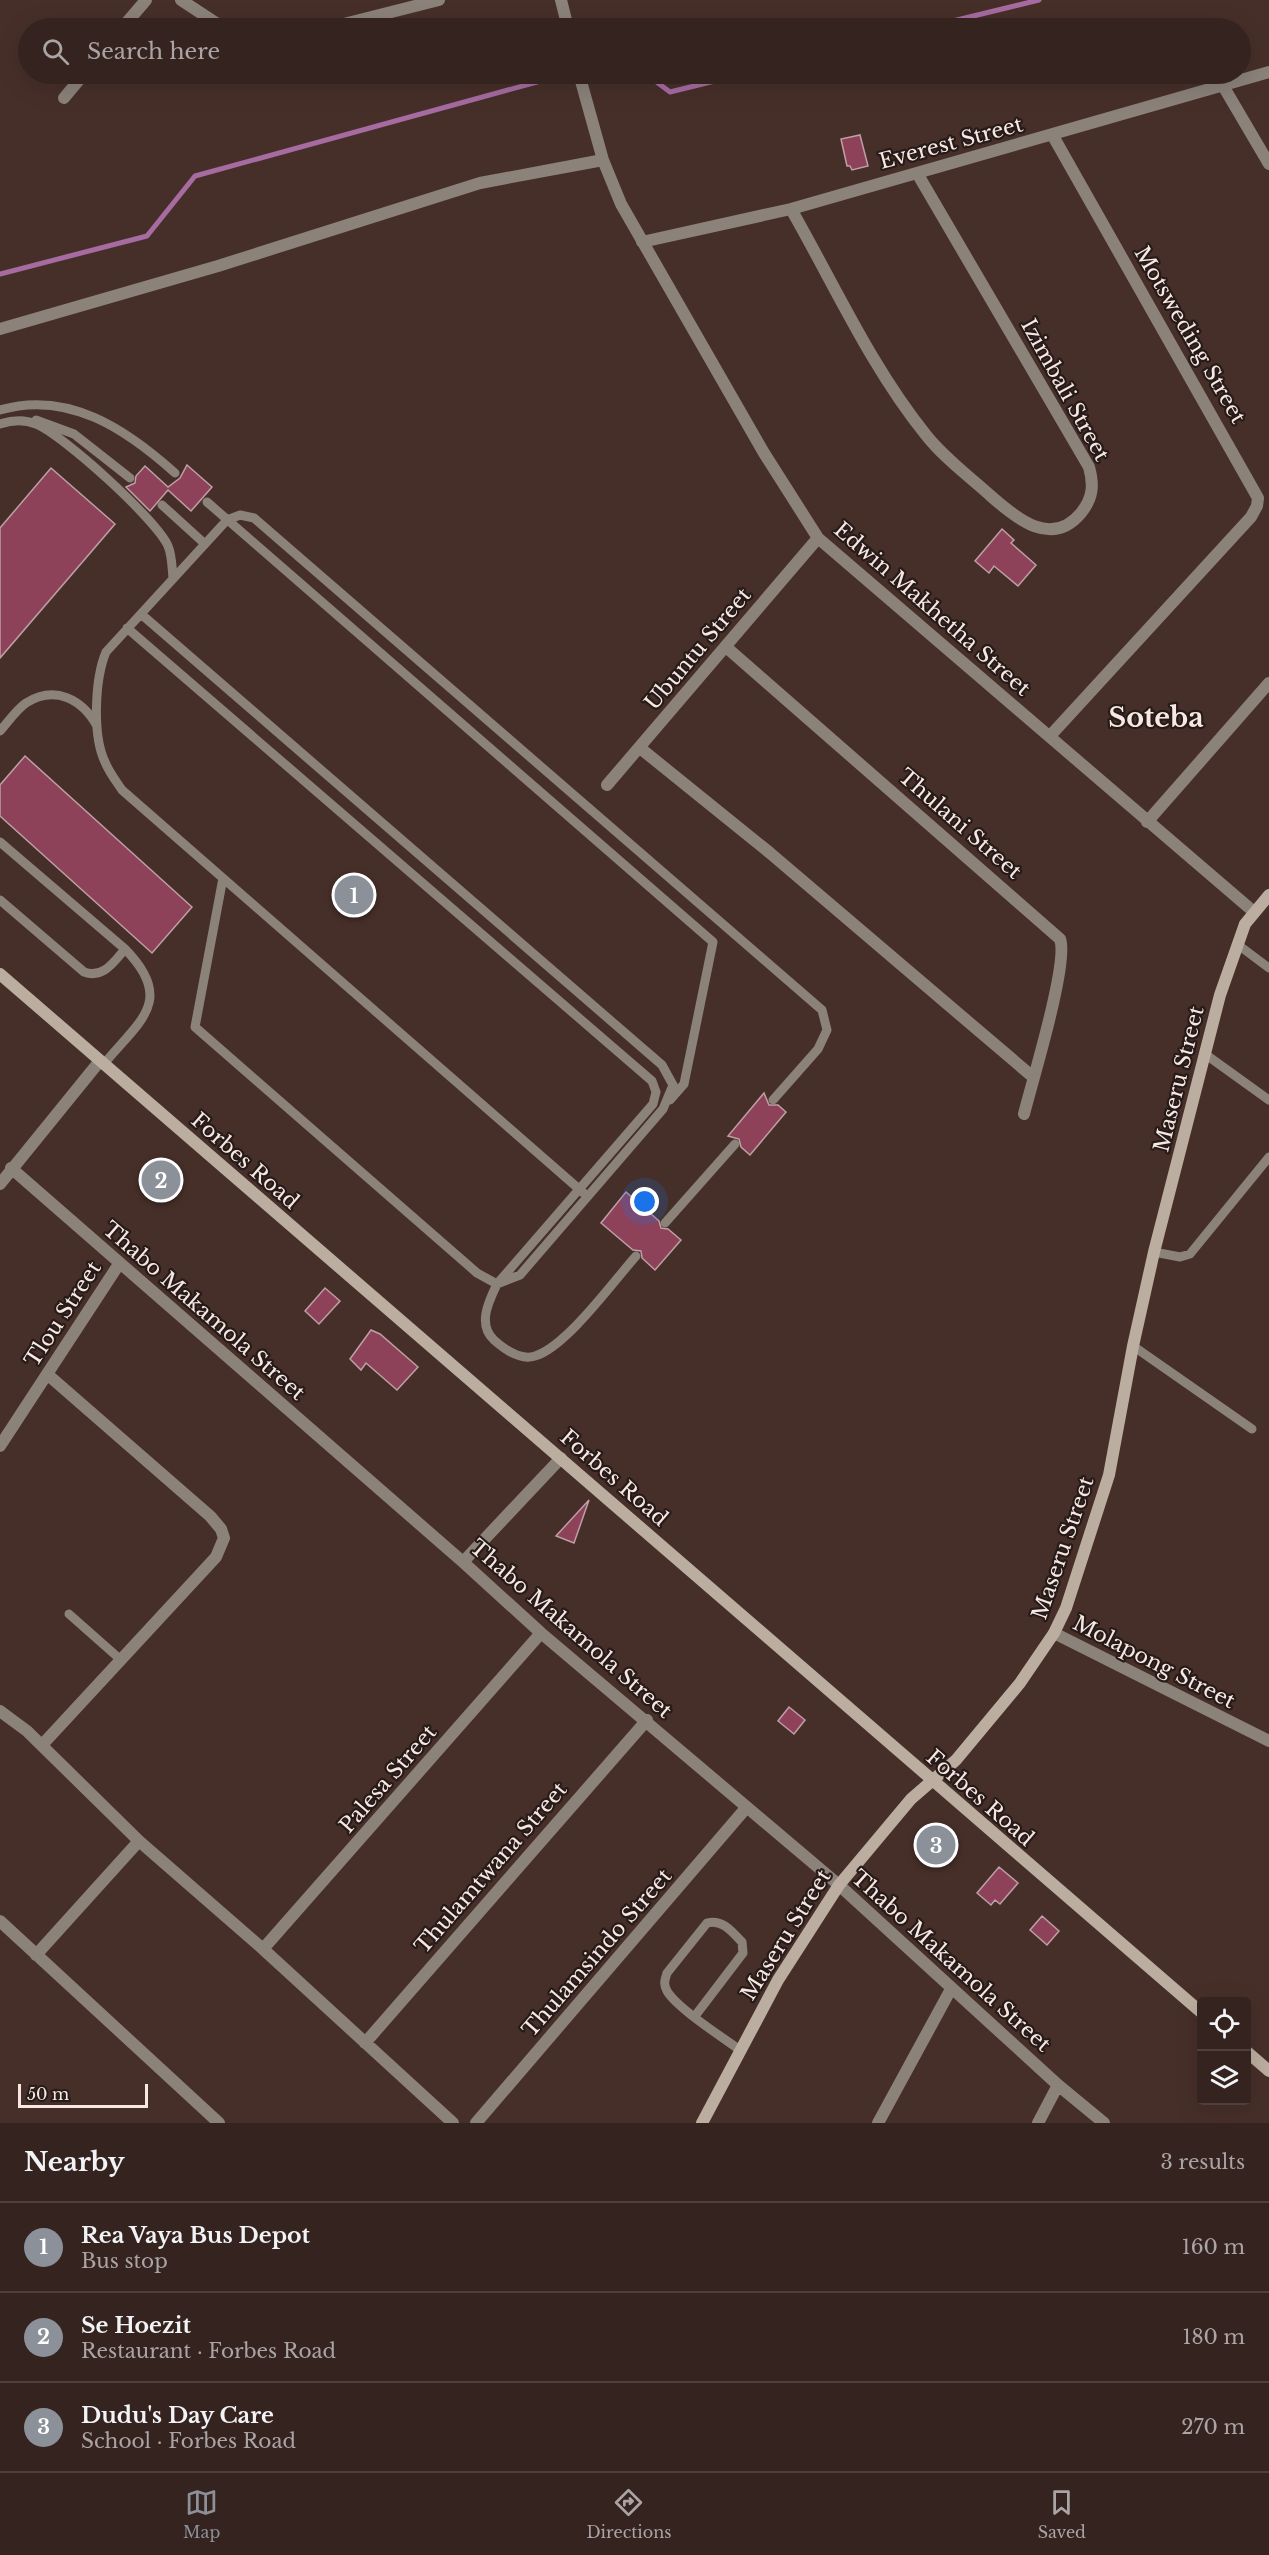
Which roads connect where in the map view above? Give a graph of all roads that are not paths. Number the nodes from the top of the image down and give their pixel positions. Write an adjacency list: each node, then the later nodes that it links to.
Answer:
1 (146, 0): 5 (street)
2 (181, 0): 6 (street)
3 (439, 0): 7 (street)
4 (561, 0): 8 (street)
5 (131, 18)
6 (208, 18)
7 (368, 18)
8 (566, 18)
9 (1269, 72): 10 (street, Everest Street)
10 (1251, 77)
11 (76, 84): 14 (street)
12 (582, 84): 16 (street, Edwin Makhetha Street)
13 (1222, 84): 15 (street, Everest Street); 17 (street)
14 (64, 98)
15 (1053, 136): 18 (street, Everest Street); 39 (street, Motsweding Street)
16 (603, 159): 20 (street, Edwin Makhetha Street); 21 (street)
17 (1269, 164)
18 (917, 172): 19 (street, Everest Street); 19 (street, Izimbali Street)
19 (791, 208): 20 (street, Everest Street)
20 (642, 242): 30 (street, Edwin Makhetha Street)
21 (0, 329)
22 (0, 410): 25 (lane)
23 (12, 420): 24 (lane); 26 (lane); 32 (lane)
24 (0, 424)
25 (175, 473)
26 (130, 478)
27 (207, 502): 29 (lane)
28 (162, 506): 31 (lane)
29 (227, 520): 31 (lane); 55 (lane); 57 (lane)
30 (818, 538): 35 (street, Ubuntu Street); 39 (street, Edwin Makhetha Street)
31 (205, 544): 32 (lane)
32 (173, 578): 33 (lane)
33 (141, 614): 34 (lane); 57 (lane)
34 (127, 628): 37 (lane); 63 (lane)
35 (726, 647): 40 (street, Ubuntu Street); 54 (street, Thulani Street)
36 (1269, 683): 42 (street)
37 (98, 728): 38 (lane); 44 (lane)
38 (0, 731)
39 (1050, 736): 42 (street, Edwin Makhetha Street)
40 (640, 748): 41 (street, Ubuntu Street); 54 (street)
41 (607, 785)
42 (1147, 822): 47 (street, Edwin Makhetha Street)
43 (0, 842): 49 (lane)
44 (222, 878): 63 (lane); 68 (lane)
45 (1269, 895): 47 (street, Maseru Street)
46 (0, 900): 49 (lane)
47 (1254, 912): 48 (street, Maseru Street)
48 (1237, 944): 50 (lane); 52 (street, Maseru Street)
49 (125, 949): 53 (lane)
50 (1269, 968)
51 (0, 974): 53 (street, Forbes Road)
52 (1205, 1054): 56 (lane); 65 (street, Maseru Street)
53 (101, 1063): 61 (street); 73 (street, Forbes Road)
54 (1033, 1077): 58 (street, Thulani Street)
55 (773, 1100)
56 (1269, 1100)
57 (663, 1108): 63 (lane)
58 (1024, 1114)
59 (735, 1144): 64 (lane)
60 (1269, 1156): 65 (lane)
61 (11, 1168): 62 (street); 67 (street, Thabo Makamola Street)
62 (0, 1184)
63 (582, 1193): 68 (lane)
64 (665, 1223)
65 (1154, 1252): 69 (street, Maseru Street)
66 (636, 1256): 68 (lane)
67 (119, 1264): 70 (street, Tlou Street); 74 (street, Thabo Makamola Street)
68 (497, 1284)
69 (1133, 1346): 71 (lane); 77 (street, Maseru Street)
70 (47, 1374): 72 (street, Tlou Street); 78 (street)
71 (1252, 1429)
72 (0, 1446)
73 (561, 1458): 74 (street); 83 (street, Forbes Road)
74 (464, 1562): 76 (street, Thabo Makamola Street)
75 (69, 1614): 78 (lane)
76 (541, 1633): 80 (street, Thabo Makamola Street); 88 (street, Palesa Street)
77 (1054, 1633): 81 (street, Molapong Street); 83 (street, Maseru Street)
78 (121, 1660): 82 (street)
79 (0, 1711): 82 (street)
80 (647, 1720): 84 (street, Thabo Makamola Street); 93 (street, Thulamtwana Street)
81 (1269, 1741)
82 (42, 1745): 85 (street)
83 (932, 1782): 86 (street, Maseru Street); 91 (street, Forbes Road)
84 (746, 1808): 86 (street, Thabo Makamola Street); 100 (street, Thulamsindo Street)
85 (139, 1841): 88 (street); 89 (street)
86 (839, 1885): 90 (street, Thabo Makamola Street); 94 (street, Maseru Street)
87 (0, 1922): 89 (street)
88 (263, 1948): 93 (street)
89 (36, 1955): 98 (street)
90 (951, 1989): 97 (street, Thabo Makamola Street); 102 (street)
91 (1197, 2009)
92 (695, 2016): 92 (lane); 94 (lane)
93 (365, 2043): 99 (street)
94 (740, 2050): 101 (street, Maseru Street)
95 (1251, 2055): 96 (street)
96 (1269, 2070)
97 (1058, 2085): 103 (street); 104 (street, Thabo Makamola Street)
98 (219, 2123)
99 (453, 2123)
100 (476, 2123)
101 (702, 2123)
102 (878, 2123)
103 (1038, 2123)
104 (1104, 2123)

